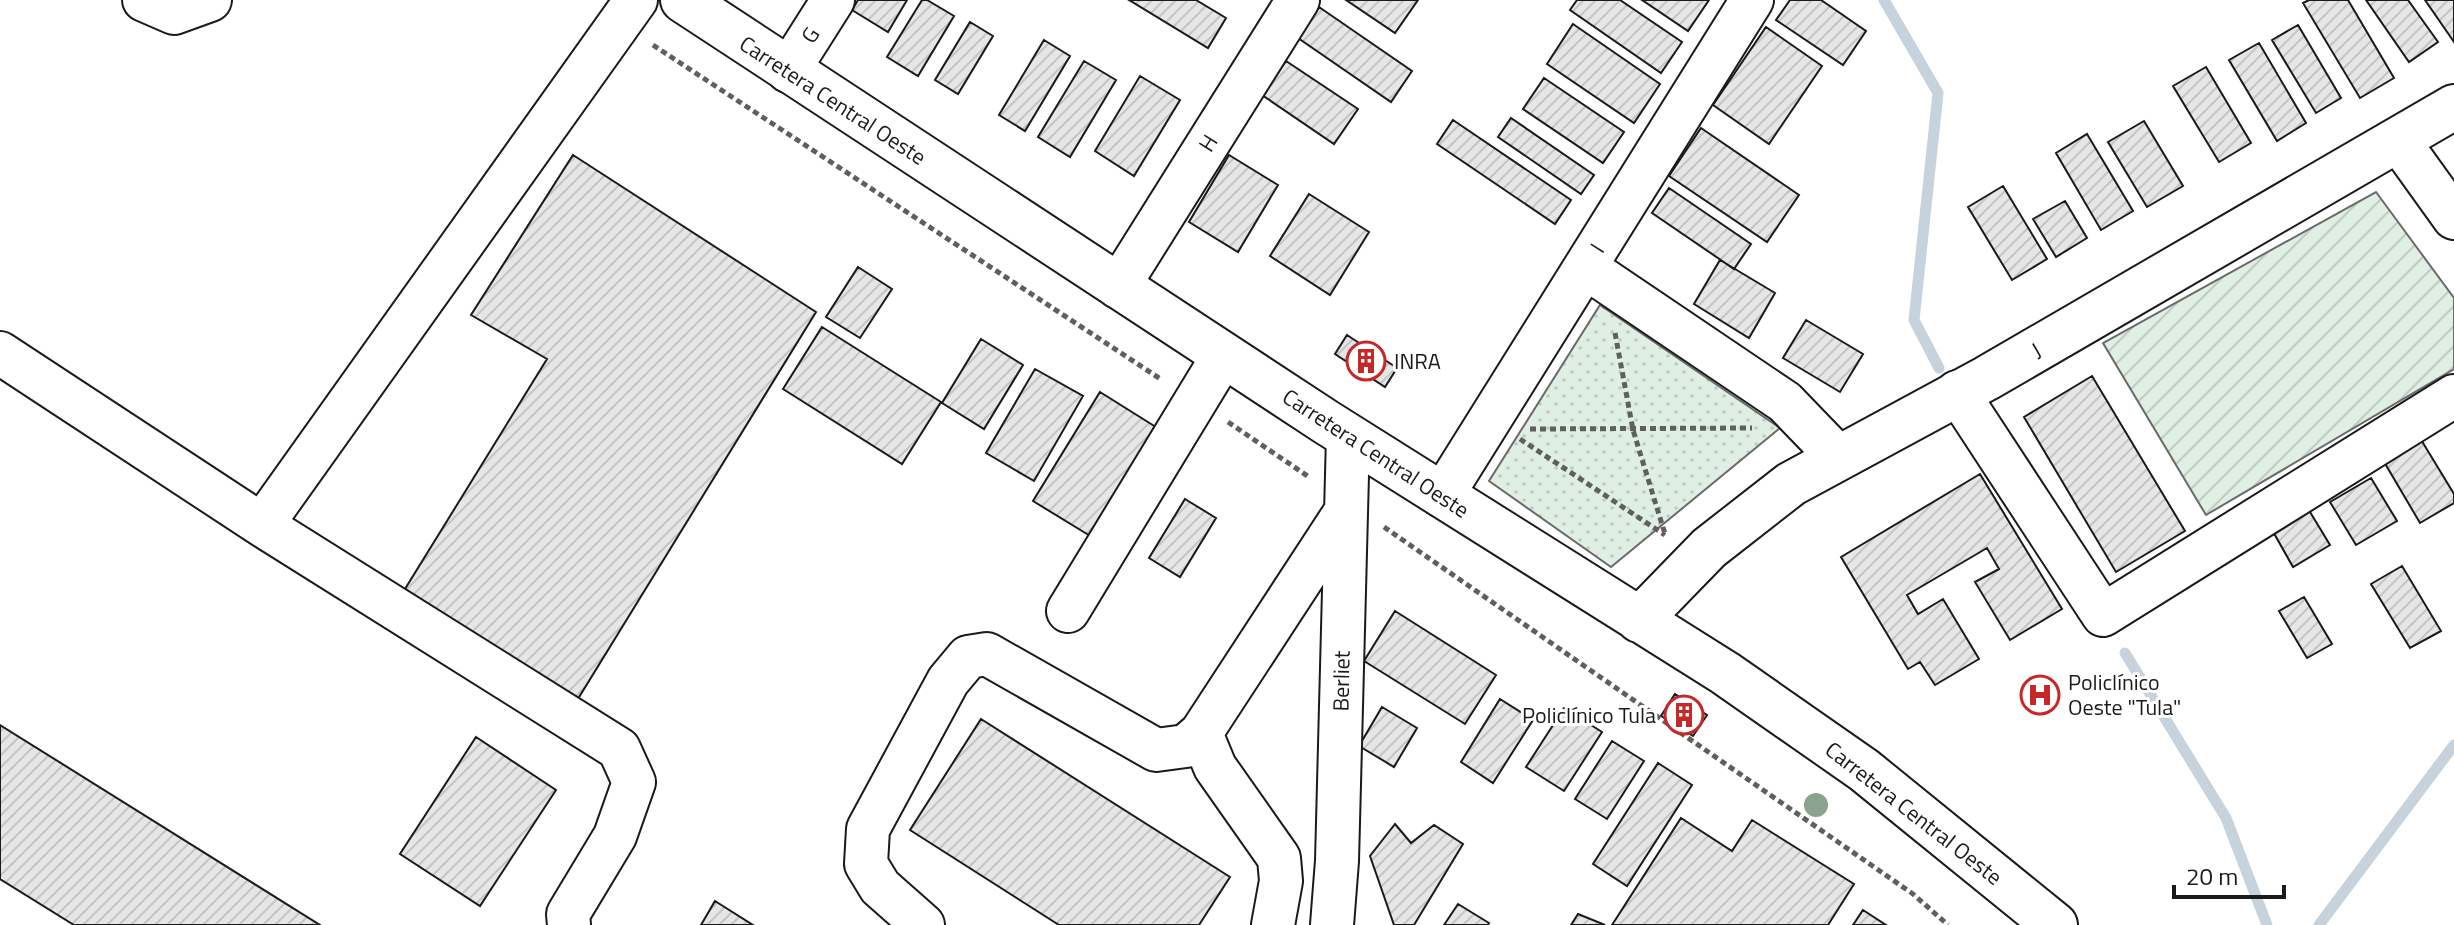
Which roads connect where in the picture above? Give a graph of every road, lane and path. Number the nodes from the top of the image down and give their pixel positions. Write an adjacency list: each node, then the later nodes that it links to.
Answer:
1 (144, 0): 2 (street)
2 (210, 0)
3 (683, 0): 8 (main road, Carretera Central Oeste)
4 (833, 0): 8 (street, G)
5 (1298, 0): 13 (street, H)
6 (1752, 0): 12 (street, I)
7 (628, 12): 18 (path); 26 (street)
8 (788, 71): 13 (main road, Carretera Central Oeste)
9 (2454, 107): 10 (main road, J)
10 (2398, 140): 11 (street); 16 (main road, J)
11 (2454, 218)
12 (1595, 274): 19 (street, I); 20 (street); 21 (path)
13 (1118, 287): 15 (main road, Carretera Central Oeste)
14 (0, 353): 26 (street)
15 (1223, 356): 18 (street); 22 (main road, Carretera Central Oeste)
16 (1957, 392): 17 (street); 23 (main road, J)
17 (2454, 396)
18 (1195, 401): 25 (path); 28 (street)
19 (1497, 424): 21 (path); 24 (street, I); 27 (path)
20 (1809, 427): 21 (path); 23 (street)
21 (1633, 430): 27 (path)
22 (1348, 436): 24 (main road, Carretera Central Oeste); 25 (street, Berliet)
23 (1839, 458): 27 (main road, J)
24 (1442, 496): 29 (main road, Carretera Central Oeste)
25 (1346, 506): 30 (street); 31 (street, Berliet); 37 (path)
26 (262, 525): 33 (street)
27 (1682, 546): 29 (main road, J)
28 (1068, 611)
29 (1639, 620): 38 (main road, Carretera Central Oeste)
30 (1201, 733): 32 (street); 34 (street)
31 (1337, 861): 35 (street, Berliet); 36 (street)
32 (919, 924)
33 (569, 925)
34 (1273, 925)
35 (1332, 925)
36 (1362, 925)
37 (1948, 925)
38 (2055, 925)

